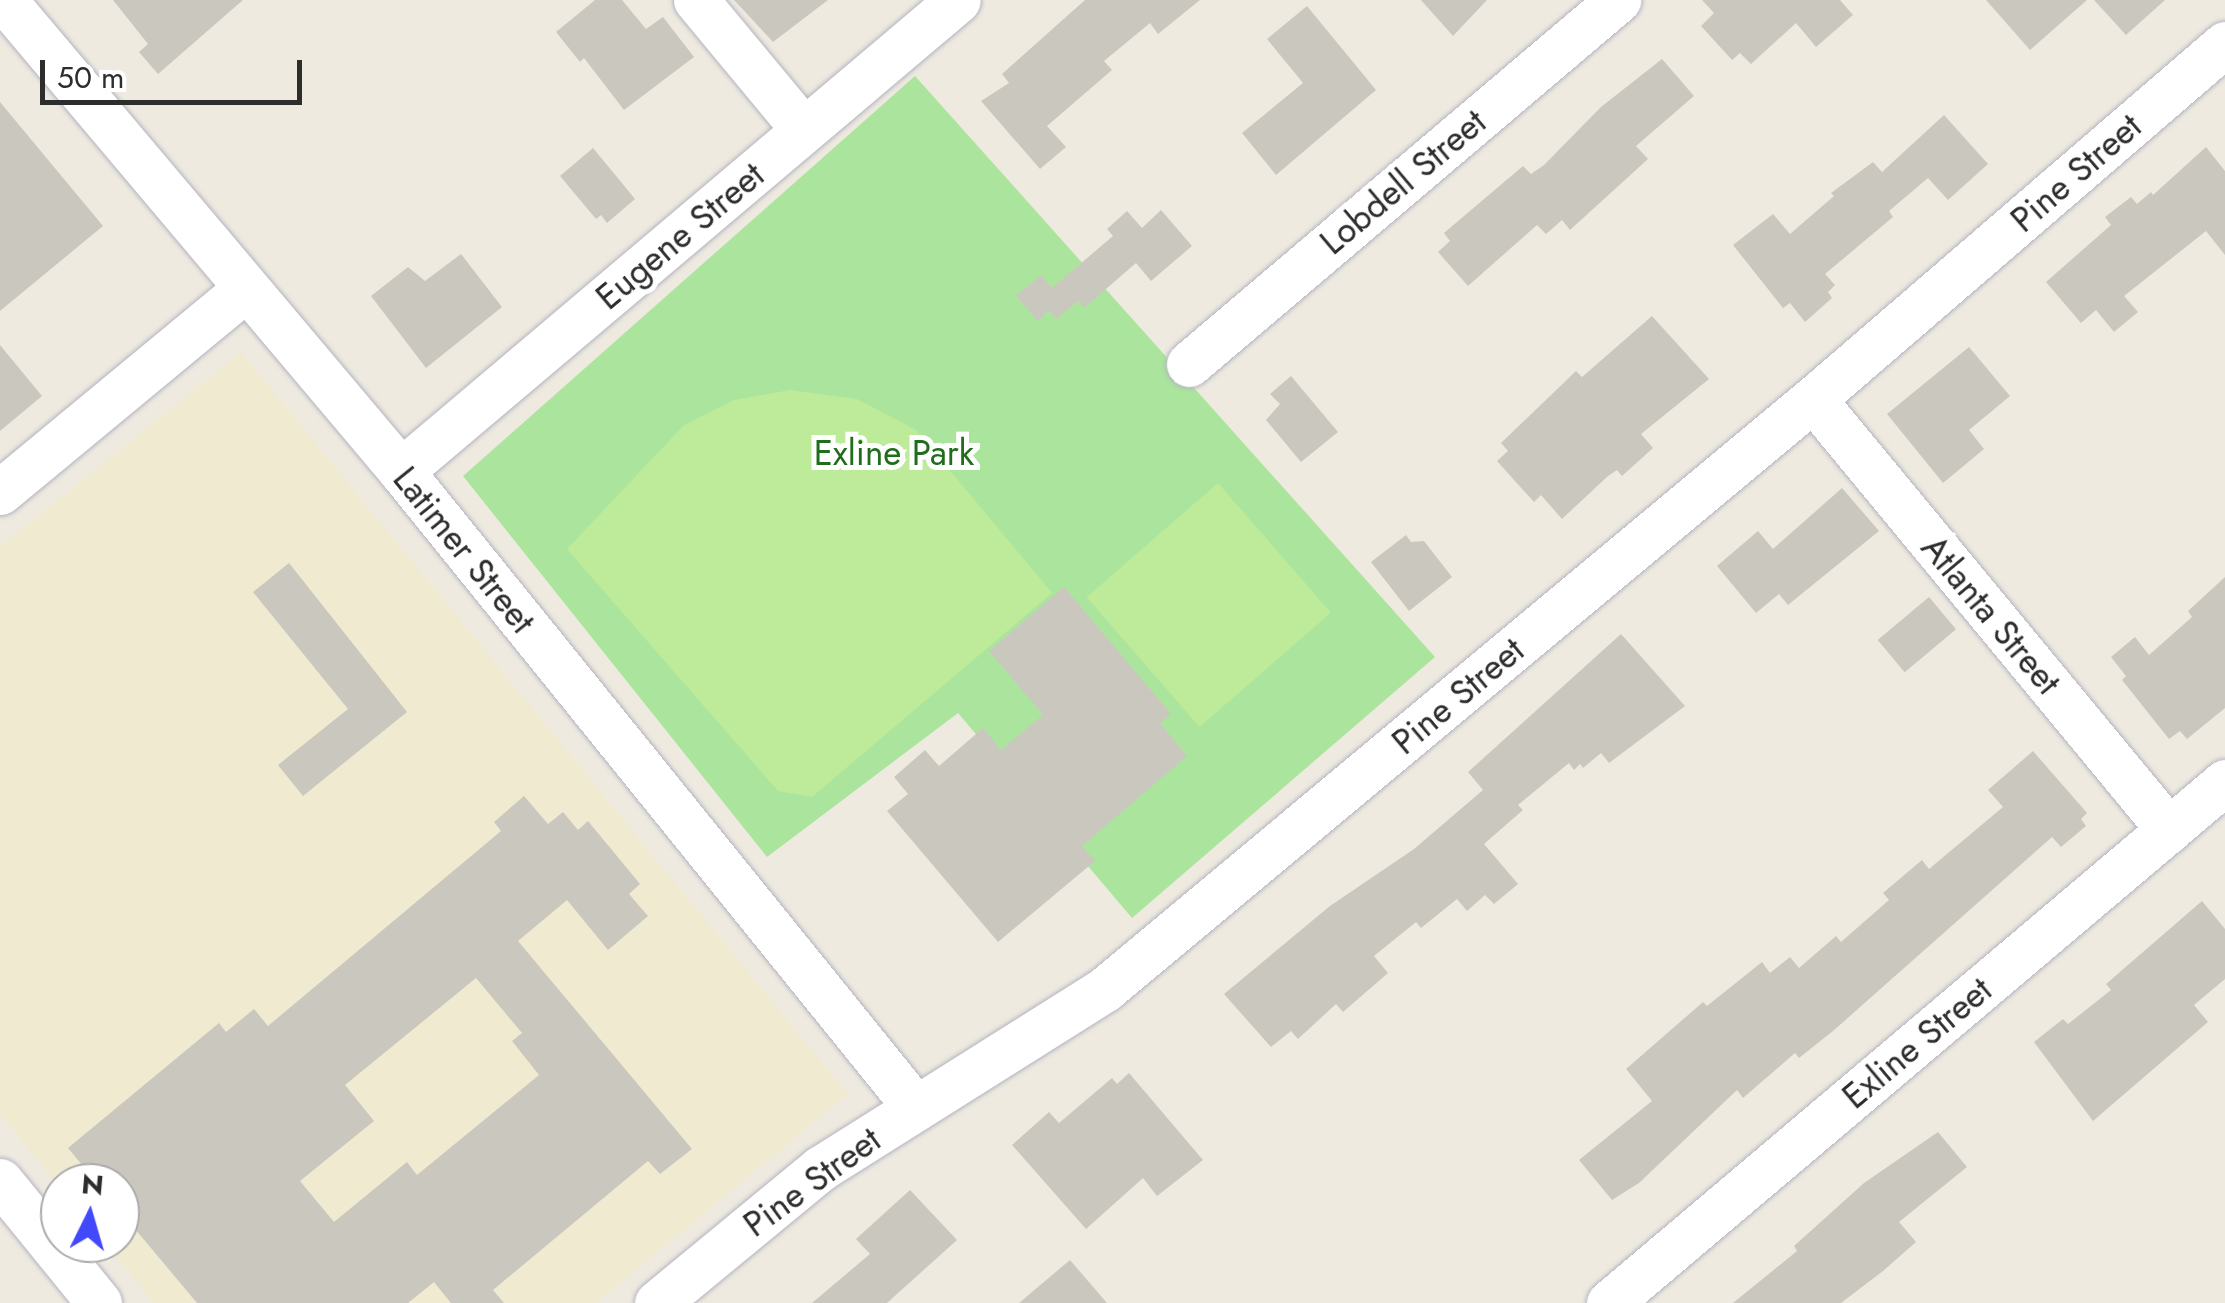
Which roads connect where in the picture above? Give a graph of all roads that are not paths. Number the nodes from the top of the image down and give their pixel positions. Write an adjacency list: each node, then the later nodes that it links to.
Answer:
1 (4, 0): 7 (street, Latimer Street)
2 (696, 0): 6 (street)
3 (958, 0): 6 (street, Eugene Street)
4 (1618, 0): 8 (street, Lobdell Street)
5 (2225, 44): 9 (street, Pine Street)
6 (804, 130): 10 (street, Eugene Street)
7 (244, 290): 10 (street, Latimer Street); 11 (street)
8 (1188, 364)
9 (1813, 399): 13 (street, Atlanta Street); 14 (street, Pine Street)
10 (400, 471): 14 (street, Latimer Street)
11 (0, 492)
12 (2225, 782): 13 (street, Exline Street)
13 (2169, 830): 18 (street, Exline Street)
14 (916, 1108): 17 (street, Pine Street)
15 (2, 1187): 16 (street)
16 (98, 1303)
17 (657, 1303)
18 (1608, 1303)

